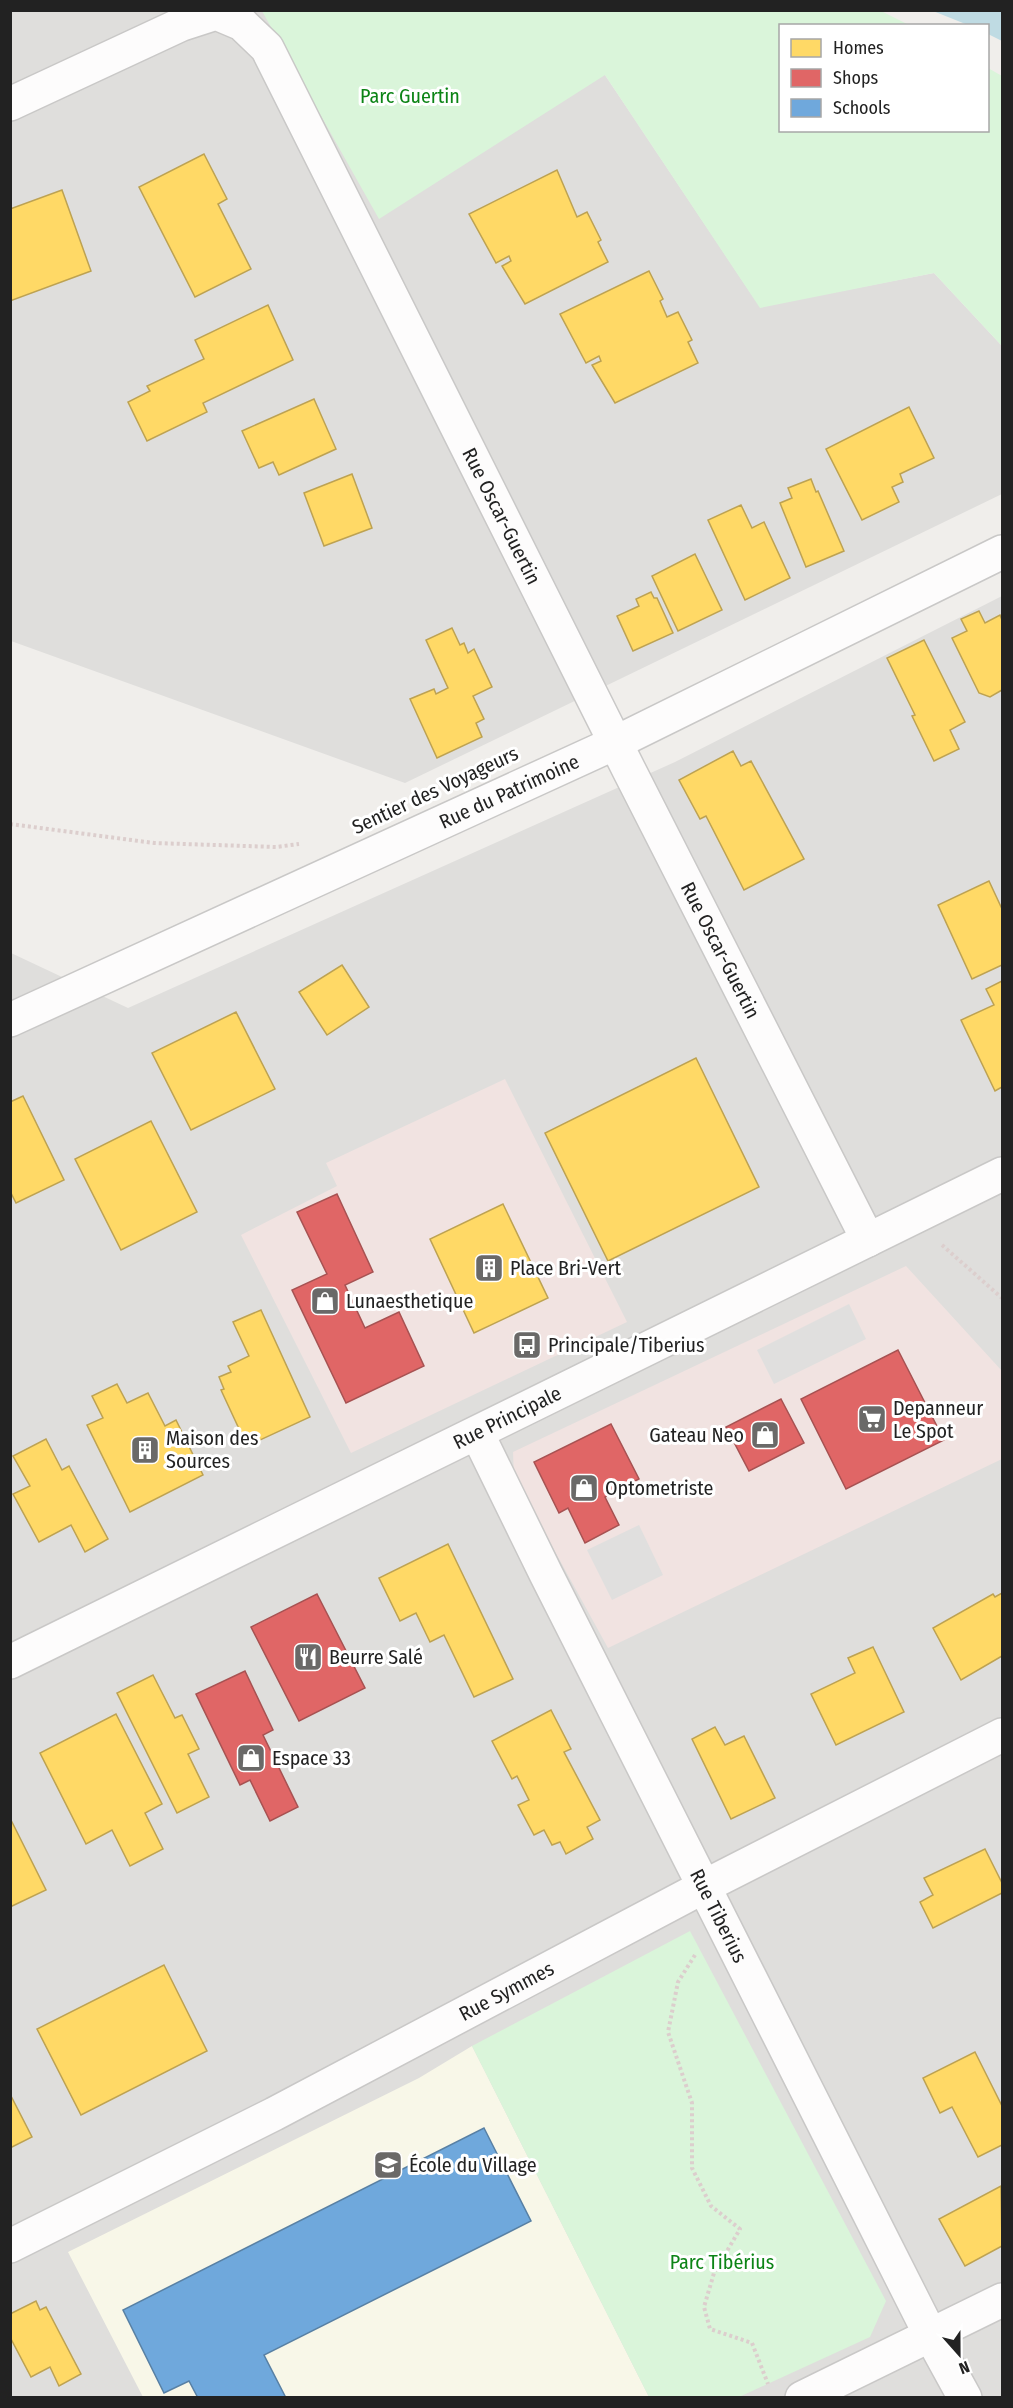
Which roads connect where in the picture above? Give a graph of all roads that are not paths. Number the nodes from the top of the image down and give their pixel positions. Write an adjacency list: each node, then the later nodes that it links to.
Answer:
1 (10, 104): 3 (street, Rue Oscar-Guertin)
2 (1002, 552): 3 (street, Rue du Patrimoine)
3 (615, 743): 4 (street, Rue du Patrimoine); 6 (street, Rue Oscar-Guertin)
4 (10, 1020)
5 (1002, 1174): 6 (street, Rue Principale)
6 (868, 1240): 7 (street, Rue Principale)
7 (477, 1432): 8 (street, Rue Principale); 10 (street, Rue Tiberius)
8 (10, 1662)
9 (1002, 1735): 10 (street, Rue Symmes)
10 (705, 1886): 11 (street, Rue Symmes); 13 (street, Rue Tiberius)
11 (10, 2246)
12 (1002, 2300): 13 (street)
13 (931, 2336): 14 (street); 15 (street, Rue Tiberius)
14 (802, 2397)
15 (965, 2397)

